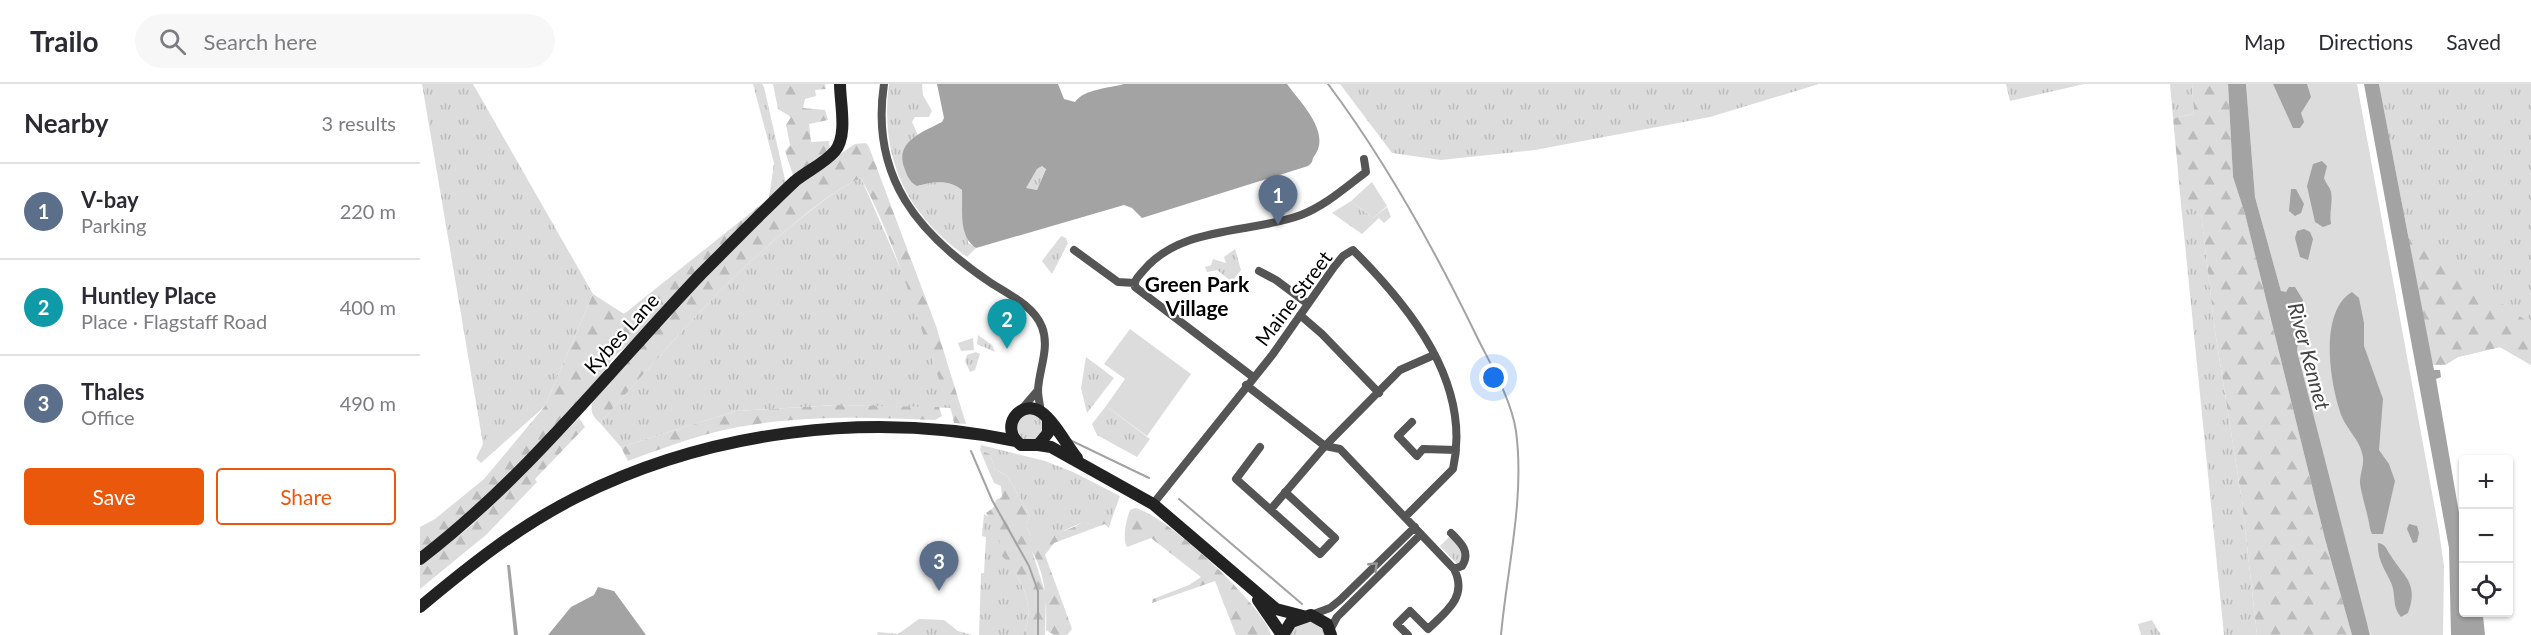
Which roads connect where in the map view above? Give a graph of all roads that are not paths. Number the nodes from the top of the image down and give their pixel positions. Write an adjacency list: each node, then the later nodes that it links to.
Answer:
1 (840, 84): 30 (street, Kybes Lane)
2 (884, 84): 12 (street)
3 (1364, 159): 6 (street)
4 (1074, 250): 6 (street)
5 (1259, 271): 7 (street)
6 (1135, 283): 10 (street)
7 (1308, 304): 8 (street, Maine Street); 9 (street, Maine Street)
8 (1300, 315): 10 (street, Maine Street); 13 (street)
9 (1434, 355): 13 (street); 22 (street, Maine Street)
10 (1253, 377): 11 (street, Maine Street)
11 (1246, 385): 20 (street); 25 (street, Maine Street)
12 (1038, 390): 14 (street); 15 (street)
13 (1379, 393): 20 (street)
14 (1016, 416): 15 (street); 17 (street); 18 (street)
15 (1044, 417): 19 (street); 23 (street)
16 (1412, 422): 22 (street)
17 (982, 434): 18 (street); 33 (street)
18 (1016, 441): 19 (street)
19 (1038, 445): 23 (street)
20 (1325, 446): 24 (street); 27 (street)
21 (1260, 447): 26 (street)
22 (1456, 450): 27 (street, Maine Street)
23 (1081, 462): 25 (street)
24 (1286, 492): 26 (street); 26 (street)
25 (1153, 504): 32 (street)
26 (1271, 509)
27 (1405, 517): 28 (street)
28 (1418, 531): 31 (street); 34 (street, one-way to 28); 35 (street)
29 (1451, 533): 31 (street)
30 (420, 559)
31 (1454, 569): 37 (street)
32 (1253, 592): 34 (street); 36 (street)
33 (420, 606)
34 (1307, 616): 35 (street); 36 (street)
35 (1331, 632)
36 (1282, 635)
37 (1408, 635)

